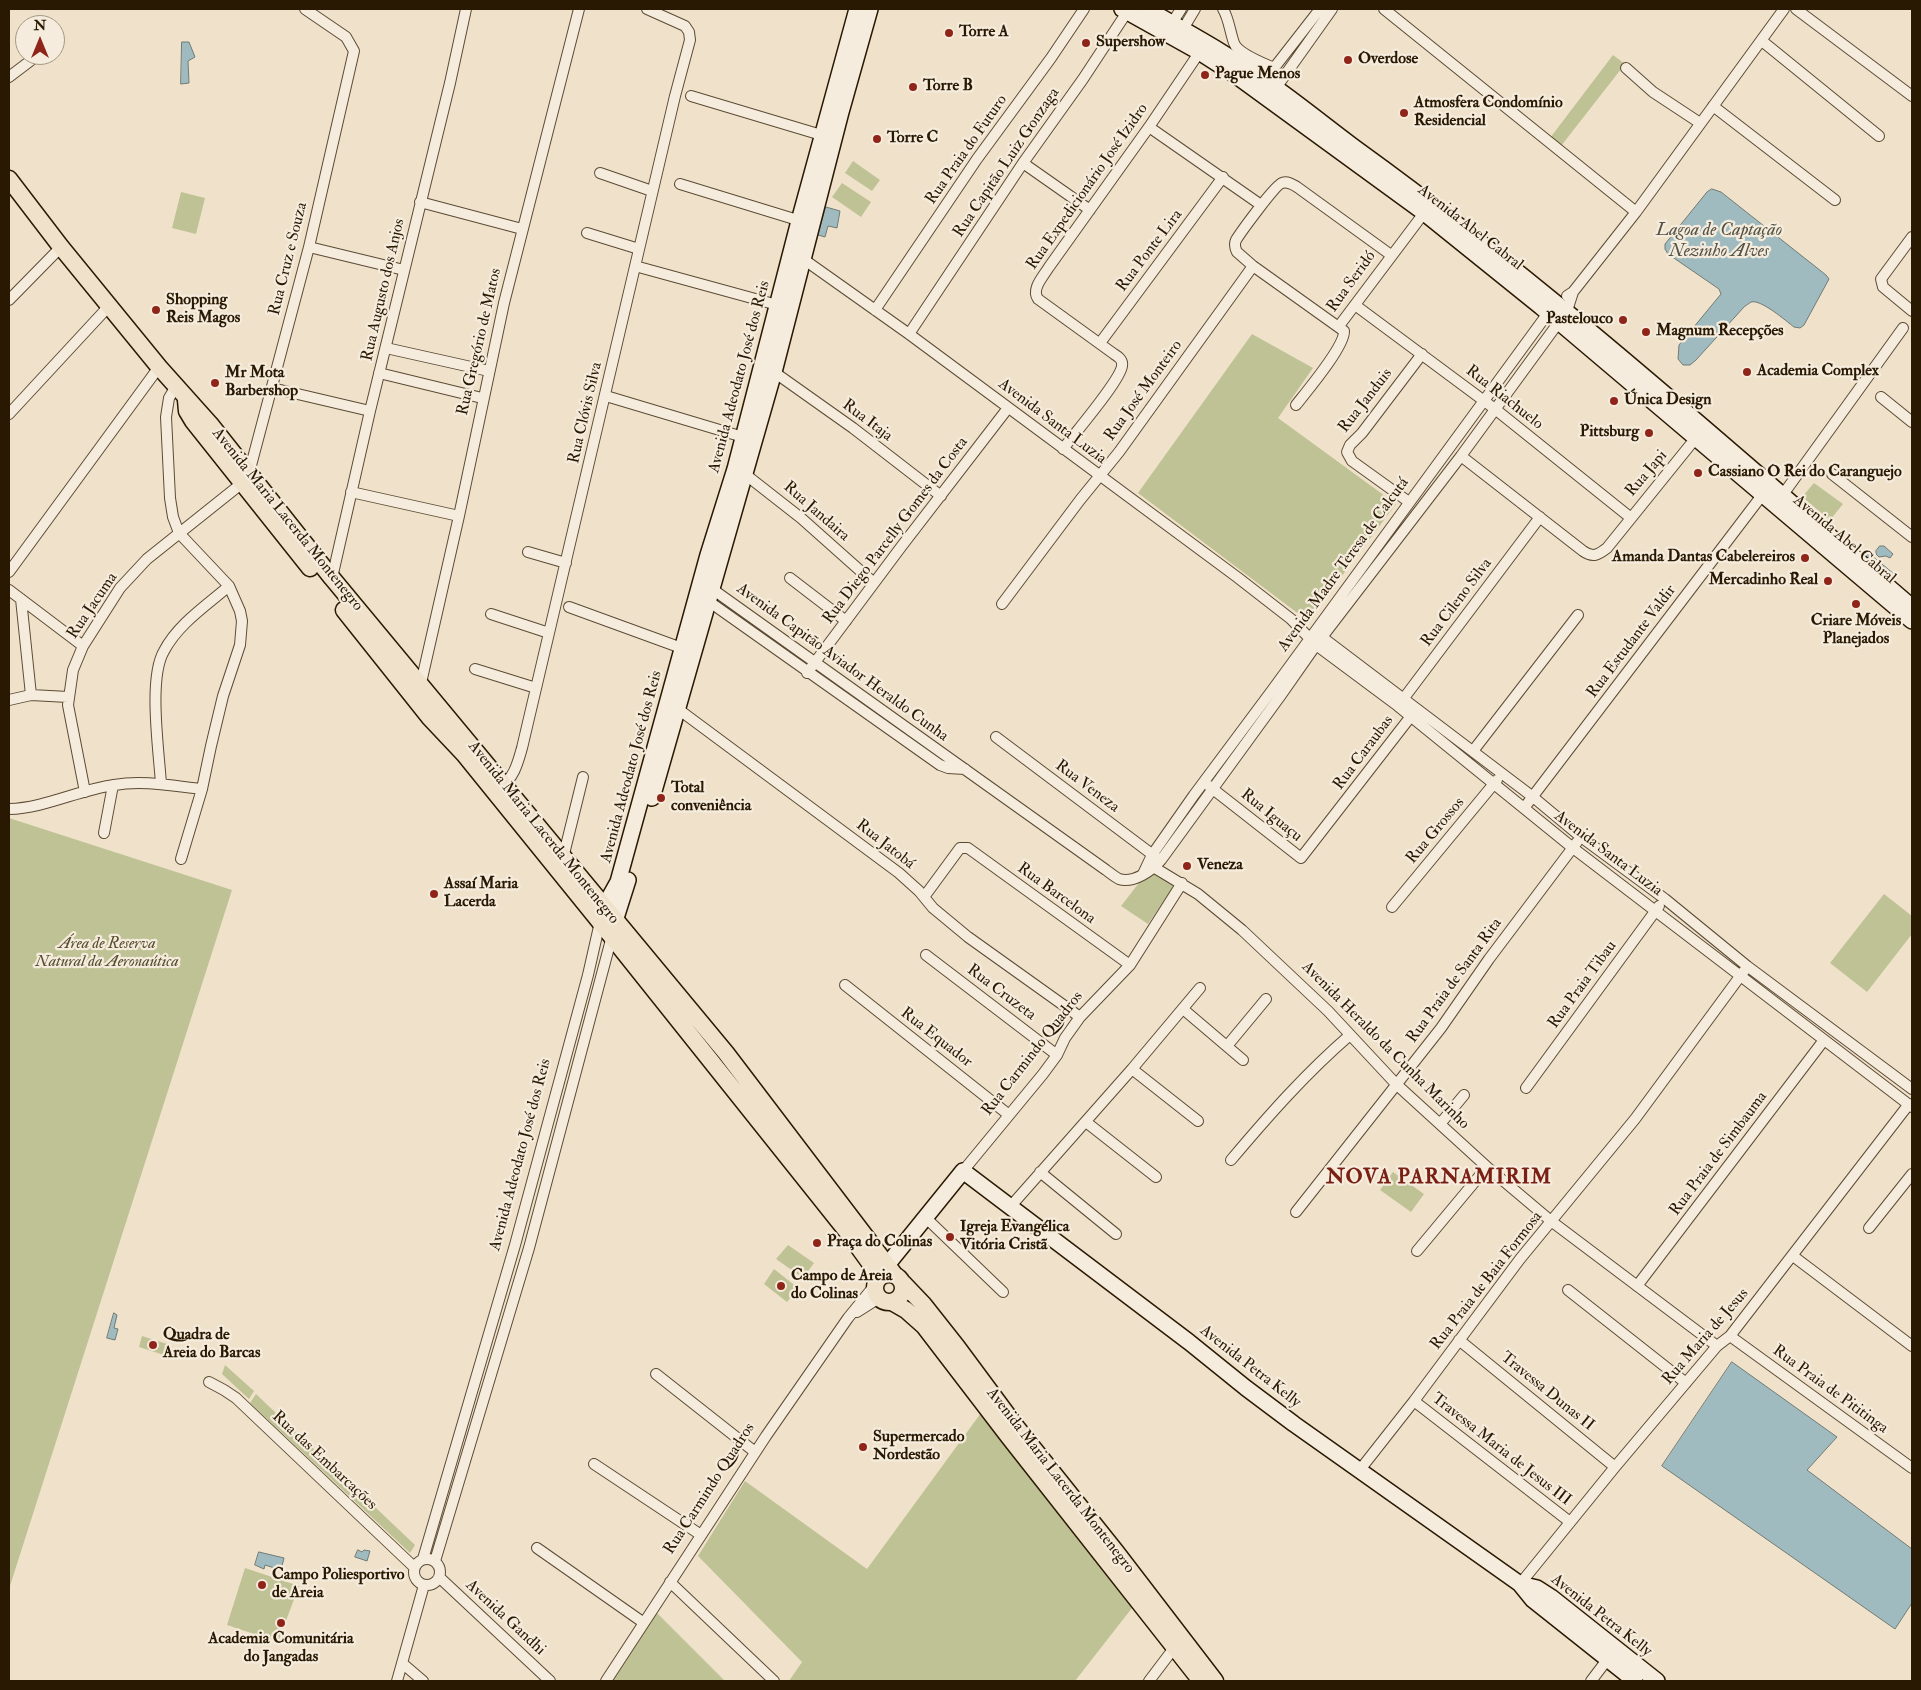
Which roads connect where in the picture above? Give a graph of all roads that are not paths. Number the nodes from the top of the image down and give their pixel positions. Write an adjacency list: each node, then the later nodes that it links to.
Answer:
1 (304, 9): 51 (street, Rua Cruz e Souza)
2 (466, 9): 41 (street, Rua Augusto dos Anjos)
3 (579, 9): 47 (street, Rua Gregório de Matos)
4 (647, 9): 39 (street, Rua Clóvis Silva)
5 (857, 9): 20 (main road, Avenida Adeodato José dos Reis)
6 (870, 9): 20 (main road, Avenida Adeodato José dos Reis)
7 (1084, 9): 62 (street, Rua Praia do Futuro)
8 (1147, 9): 19 (main road, Avenida Abel Cabral)
9 (1182, 9): 19 (street)
10 (1196, 9): 19 (street)
11 (1223, 9): 12 (street)
12 (1320, 9)
13 (1332, 9): 26 (street)
14 (1384, 9): 45 (street)
15 (1784, 9): 21 (street, Avenida Madre Teresa de Calcutá)
16 (1790, 9): 21 (street, Avenida Madre Teresa de Calcutá)
17 (1126, 10): 22 (main road, Avenida Abel Cabral); 34 (street, Rua Capitão Luiz Gonzaga)
18 (1800, 10): 28 (street)
19 (1178, 26): 22 (main road, Avenida Abel Cabral)
20 (857, 32): 33 (main road, Avenida Adeodato José dos Reis)
21 (1763, 43): 29 (street, Avenida Madre Teresa de Calcutá); 32 (street)
22 (1203, 47): 26 (main road, Avenida Abel Cabral); 31 (street, Rua Expedicionário José Izidro)
23 (25, 65): 25 (street)
24 (1626, 68): 30 (street)
25 (9, 77)
26 (1272, 93): 43 (main road, Avenida Abel Cabral)
27 (691, 96): 33 (street)
28 (1912, 96)
29 (1715, 107): 30 (street, Avenida Madre Teresa de Calcutá); 40 (street)
30 (1700, 123): 45 (street, Avenida Madre Teresa de Calcutá)
31 (1149, 126): 36 (street); 44 (street, Rua Expedicionário José Izidro)
32 (1879, 136)
33 (828, 137): 46 (main road, Avenida Adeodato José dos Reis)
34 (1023, 163): 44 (street); 67 (street, Rua Capitão Luiz Gonzaga)
35 (600, 173): 39 (street)
36 (1223, 177): 42 (street); 68 (street, Rua Ponte Lira)
37 (9, 180): 50 (main road, Avenida Maria Lacerda Montenegro)
38 (680, 184): 46 (street)
39 (652, 191): 52 (street, Rua Clóvis Silva)
40 (1835, 200)
41 (420, 202): 47 (street); 57 (street, Rua Augusto dos Anjos)
42 (1261, 205): 54 (street); 56 (street)
43 (1427, 208): 54 (street, Rua Seridó); 63 (main road, Avenida Abel Cabral)
44 (1090, 210): 68 (street, Rua Expedicionário José Izidro)
45 (1636, 212): 63 (street, Avenida Madre Teresa de Calcutá)
46 (806, 222): 53 (main road, Avenida Adeodato José dos Reis)
47 (522, 230): 72 (street, Rua Gregório de Matos)
48 (586, 233): 52 (street)
49 (1912, 237): 64 (street)
50 (61, 247): 58 (street); 60 (main road, Avenida Maria Lacerda Montenegro)
51 (309, 247): 57 (street); 75 (street, Rua Cruz e Souza)
52 (639, 249): 55 (street, Rua Clóvis Silva)
53 (797, 255): 61 (main road, Avenida Adeodato José dos Reis); 62 (street, Avenida Santa Luzia)
54 (1391, 255): 59 (street, Rua Seridó)
55 (635, 266): 61 (street); 77 (street, Rua Clóvis Silva)
56 (1253, 266): 65 (street); 93 (street, Rua José Monteiro)
57 (404, 270): 69 (street, Rua Augusto dos Anjos)
58 (9, 300)
59 (1356, 305): 65 (street, Rua Seridó); 70 (street, Rua Riachuelo)
60 (109, 306): 71 (main road, Avenida Maria Lacerda Montenegro); 85 (street)
61 (784, 307): 73 (main road, Avenida Adeodato José dos Reis); 88 (main road, Avenida Adeodato José dos Reis)
62 (875, 310): 67 (street, Avenida Santa Luzia)
63 (1558, 312): 80 (street, Avenida Madre Teresa de Calcutá); 83 (street, Avenida Madre Teresa de Calcutá); 87 (main road, Avenida Abel Cabral)
64 (1912, 312)
65 (1339, 326): 81 (street, Rua Seridó)
66 (1903, 328): 98 (street, Avenida Abel Cabral)
67 (909, 334): 82 (street, Avenida Santa Luzia)
68 (1100, 344): 89 (street, Rua Expedicionário José Izidro)
69 (386, 348): 72 (street); 74 (street, Rua Augusto dos Anjos)
70 (1422, 354): 80 (street, Rua Riachuelo); 99 (street, Rua Janduis)
71 (159, 367): 76 (main road, Avenida Maria Lacerda Montenegro); 107 (street)
72 (489, 371): 79 (street, Rua Gregório de Matos)
73 (774, 372): 91 (main road, Avenida Adeodato José dos Reis); 97 (street, Rua Itaja)
74 (379, 373): 79 (street); 84 (street, Rua Augusto dos Anjos)
75 (272, 388): 84 (street); 94 (street, Rua Cruz e Souza)
76 (181, 392): 94 (main road, Avenida Maria Lacerda Montenegro); 103 (street)
77 (606, 396): 88 (street); 106 (street, Rua Clóvis Silva)
78 (1881, 397): 86 (street)
79 (482, 398): 100 (street, Rua Gregório de Matos)
80 (1482, 400): 83 (street, Rua Riachuelo); 99 (street, Avenida Madre Teresa de Calcutá)
81 (1296, 405)
82 (1008, 408): 89 (street, Avenida Santa Luzia); 97 (street, Rua Diego Parcelly Gomes da Costa)
83 (1495, 410): 90 (street, Avenida Madre Teresa de Calcutá); 102 (street, Rua Riachuelo)
84 (370, 411): 95 (street, Rua Augusto dos Anjos)
85 (9, 414)
86 (1912, 422)
87 (1700, 434): 96 (main road, Avenida Abel Cabral); 98 (main road, Avenida Abel Cabral); 102 (street, Rua Japi)
88 (744, 436): 91 (main road, Avenida Adeodato José dos Reis)
89 (1063, 449): 93 (street, Avenida Santa Luzia)
90 (1461, 456): 101 (street, Rua Japi); 123 (street, Avenida Madre Teresa de Calcutá)
91 (740, 471): 110 (street, Rua Jandaira); 113 (main road, Avenida Adeodato José dos Reis)
92 (1832, 474): 104 (street)
93 (1099, 476): 115 (street, Rua José Monteiro); 123 (street, Avenida Santa Luzia)
94 (245, 479): 103 (street, Rua Jacuma); 108 (main road, Avenida Maria Lacerda Montenegro); 148 (main road, Avenida Maria Lacerda Montenegro)
95 (352, 492): 100 (street); 108 (street, Rua Augusto dos Anjos)
96 (1763, 494): 98 (main road, Avenida Abel Cabral); 152 (street, Rua Estudante Valdir)
97 (941, 496): 110 (street, Rua Diego Parcelly Gomes da Costa)
98 (1779, 500): 116 (main road, Avenida Abel Cabral); 121 (main road, Avenida Abel Cabral)
99 (1409, 502): 123 (street, Avenida Madre Teresa de Calcutá)
100 (459, 516): 129 (street, Rua Gregório de Matos)
101 (1540, 517): 102 (street, Rua Japi); 134 (street, Rua Cileno Silva)
102 (1631, 518)
103 (179, 533): 111 (street); 124 (street, Rua Jacuma)
104 (1912, 537)
105 (528, 552): 106 (street)
106 (566, 563): 122 (street, Rua Clóvis Silva)
107 (9, 572)
108 (332, 578): 129 (main road, Avenida Maria Lacerda Montenegro)
109 (790, 578): 120 (street)
110 (874, 583): 120 (street, Rua Diego Parcelly Gomes da Costa)
111 (229, 586): 145 (street); 150 (street)
112 (9, 590): 114 (street)
113 (704, 591): 125 (main road, Avenida Adeodato José dos Reis); 126 (street, Avenida Capitão Aviador Heraldo Cunha); 128 (street, Avenida Capitão Aviador Heraldo Cunha)
114 (21, 599): 124 (street); 131 (street)
115 (1002, 604)
116 (1912, 605)
117 (569, 607): 125 (street)
118 (491, 614): 122 (street)
119 (1578, 615): 138 (street)
120 (846, 621): 126 (street, Rua Diego Parcelly Gomes da Costa)
121 (1912, 621)
122 (549, 633): 130 (street, Rua Clóvis Silva)
123 (1315, 638): 134 (street, Avenida Santa Luzia); 144 (street, Avenida Madre Teresa de Calcutá); 149 (street, Avenida Madre Teresa de Calcutá)
124 (83, 646): 132 (street, Rua Jacuma)
125 (687, 650): 135 (main road, Avenida Adeodato José dos Reis)
126 (814, 663): 128 (street, Rua Diego Parcelly Gomes da Costa); 141 (street, Avenida Capitão Aviador Heraldo Cunha)
127 (475, 669): 130 (street)
128 (808, 672): 141 (street, Avenida Capitão Aviador Heraldo Cunha)
129 (421, 683): 148 (main road, Avenida Maria Lacerda Montenegro)
130 (536, 688): 148 (street, Rua Clóvis Silva)
131 (31, 695): 132 (street); 133 (street)
132 (68, 697): 151 (street, Rua Jacuma)
133 (9, 700)
134 (1401, 702): 136 (street, Avenida Santa Luzia)
135 (672, 705): 163 (street, Rua Jatobá); 167 (main road, Avenida Adeodato José dos Reis)
136 (1414, 713): 138 (street, Avenida Santa Luzia); 140 (street, Avenida Santa Luzia); 155 (street, Rua Caraubas)
137 (996, 737): 161 (street, Rua Veneza)
138 (1473, 751): 139 (street, Avenida Santa Luzia)
139 (1482, 758): 140 (street); 142 (street, Avenida Santa Luzia)
140 (1473, 768): 147 (street, Avenida Santa Luzia)
141 (965, 769): 161 (street, Avenida Capitão Aviador Heraldo Cunha)
142 (1502, 773): 147 (street, Rua Grossos); 152 (street, Avenida Santa Luzia)
143 (583, 777): 159 (street)
144 (1204, 781): 149 (street, Rua Iguaçu); 161 (street, Avenida Madre Teresa de Calcutá)
145 (160, 784): 146 (street); 150 (street)
146 (113, 785): 151 (street); 156 (street)
147 (1494, 785): 153 (street, Avenida Santa Luzia); 165 (street, Rua Grossos)
148 (498, 788): 159 (main road, Avenida Maria Lacerda Montenegro); 167 (main road, Avenida Maria Lacerda Montenegro)
149 (1213, 789): 155 (street, Rua Iguaçu); 161 (street, Avenida Madre Teresa de Calcutá)
150 (202, 790): 160 (street)
151 (85, 792): 154 (street)
152 (1533, 797): 153 (street, Rua Estudante Valdir); 157 (street, Avenida Santa Luzia)
153 (1524, 808): 158 (street, Avenida Santa Luzia)
154 (9, 809)
155 (1335, 816)
156 (104, 832)
157 (1581, 837): 158 (street, Rua Praia de Santa Rita); 164 (street, Avenida Santa Luzia)
158 (1573, 848): 166 (street, Avenida Santa Luzia); 185 (street, Rua Praia de Santa Rita)
159 (563, 858): 167 (main road, Avenida Maria Lacerda Montenegro)
160 (181, 859)
161 (1154, 861): 162 (street, Avenida Heraldo da Cunha Marinho)
162 (1182, 884): 169 (street, Rua Carmindo Quadros); 179 (street, Avenida Heraldo da Cunha Marinho)
163 (924, 897): 169 (street, Rua Barcelona); 176 (street, Rua Jatobá)
164 (1664, 899): 166 (street, Rua Praia Tibau); 170 (street, Avenida Santa Luzia)
165 (1392, 907)
166 (1656, 910): 171 (street, Avenida Santa Luzia); 186 (street, Rua Praia Tibau)
167 (608, 922): 177 (street, Avenida Adeodato José dos Reis); 178 (street, Avenida Adeodato José dos Reis); 208 (main road, Avenida Maria Lacerda Montenegro)
168 (926, 955): 182 (street, Rua Cruzeta)
169 (1130, 965): 176 (street, Rua Carmindo Quadros)
170 (1747, 966): 171 (street, Rua Praia de Baia Formosa); 187 (street, Avenida Santa Luzia)
171 (1740, 976): 180 (street, Avenida Santa Luzia); 203 (street, Rua Praia de Baia Formosa)
172 (845, 985): 190 (street, Rua Equador)
173 (1200, 988): 175 (street)
174 (1266, 999): 181 (street)
175 (1184, 1009): 181 (street); 184 (street)
176 (1080, 1017): 182 (street, Rua Carmindo Quadros)
177 (574, 1028): 178 (street); 212 (street, Avenida Adeodato José dos Reis)
178 (586, 1032): 213 (street, Avenida Adeodato José dos Reis)
179 (1350, 1035): 185 (street, Avenida Heraldo da Cunha Marinho); 194 (street)
180 (1824, 1040): 189 (street, Avenida Santa Luzia); 209 (street, Rua Praia de Simbauma)
181 (1227, 1046): 183 (street)
182 (1057, 1055): 190 (street, Rua Carmindo Quadros)
183 (1243, 1060)
184 (1132, 1070): 191 (street); 192 (street)
185 (1396, 1084): 193 (street, Avenida Heraldo da Cunha Marinho); 201 (street, Rua Praia de Santa Rita)
186 (1526, 1088)
187 (1912, 1089)
188 (1464, 1095): 193 (street)
189 (1911, 1105): 207 (street, Rua Maria de Jesus)
190 (1009, 1115): 196 (street, Rua Carmindo Quadros)
191 (1198, 1121)
192 (1086, 1122): 197 (street); 199 (street)
193 (1440, 1124): 195 (street, Avenida Heraldo da Cunha Marinho)
194 (1231, 1160)
195 (1487, 1167): 203 (street, Avenida Heraldo da Cunha Marinho); 206 (street)
196 (963, 1171): 200 (main road, Avenida Petra Kelly); 202 (main road, Rua Carmindo Quadros)
197 (1040, 1172): 200 (street); 205 (street)
198 (1912, 1174): 204 (street)
199 (1156, 1177)
200 (1010, 1207): 226 (main road, Avenida Petra Kelly)
201 (1296, 1212)
202 (926, 1218): 208 (main road, Rua Carmindo Quadros); 211 (street)
203 (1551, 1221): 209 (street, Avenida Heraldo da Cunha Marinho); 215 (street, Rua Praia de Baia Formosa)
204 (1869, 1228)
205 (1116, 1234)
206 (1417, 1251)
207 (1792, 1256): 214 (street, Rua Maria de Jesus); 217 (street)
208 (887, 1284): 222 (street, Rua Carmindo Quadros); 238 (main road, Avenida Maria Lacerda Montenegro); 248 (main road, Avenida Maria Lacerda Montenegro)
209 (1637, 1286): 216 (street, Avenida Heraldo da Cunha Marinho)
210 (1568, 1290): 220 (street)
211 (1003, 1292)
212 (495, 1313): 213 (street); 230 (street, Avenida Adeodato José dos Reis)
213 (508, 1318): 231 (street, Avenida Adeodato José dos Reis)
214 (1730, 1336): 216 (street, Rua Maria de Jesus); 225 (street, Rua Praia de Pititinga)
215 (1459, 1340): 221 (street, Rua Praia de Baia Formosa); 224 (street, Travessa Dunas II)
216 (1717, 1346): 220 (street, Rua Maria de Jesus)
217 (1912, 1346)
218 (656, 1374): 222 (street)
219 (209, 1382): 232 (street, Rua das Embarcações)
220 (1686, 1383): 224 (street, Rua Maria de Jesus)
221 (1414, 1401): 226 (street, Rua Praia de Baia Formosa); 227 (street, Travessa Maria de Jesus III)
222 (755, 1452): 228 (street, Rua Carmindo Quadros)
223 (594, 1464): 228 (street)
224 (1615, 1467): 227 (street, Rua Maria de Jesus)
225 (1912, 1468)
226 (1358, 1471): 235 (main road, Avenida Petra Kelly)
227 (1570, 1522): 235 (street, Rua Maria de Jesus)
228 (701, 1535): 234 (street, Rua Carmindo Quadros)
229 (537, 1548): 237 (street)
230 (423, 1559): 231 (street); 232 (street)
231 (435, 1561): 233 (street)
232 (414, 1567): 236 (street)
233 (439, 1577): 236 (street); 243 (street, Avenida Gandhi)
234 (670, 1582): 237 (street, Rua Carmindo Quadros); 245 (street)
235 (1520, 1584): 239 (main road, Avenida Petra Kelly)
236 (424, 1585): 240 (street)
237 (644, 1622): 244 (street, Rua Carmindo Quadros)
238 (1174, 1648): 246 (street); 247 (main road, Avenida Maria Lacerda Montenegro)
239 (1611, 1654): 249 (street); 250 (main road, Avenida Petra Kelly); 251 (main road, Avenida Petra Kelly)
240 (402, 1662): 241 (street); 242 (street)
241 (397, 1681)
242 (423, 1681)
243 (550, 1681)
244 (606, 1681)
245 (774, 1681)
246 (1149, 1681)
247 (1201, 1681)
248 (1215, 1681)
249 (1591, 1681)
250 (1635, 1681)
251 (1657, 1681)

